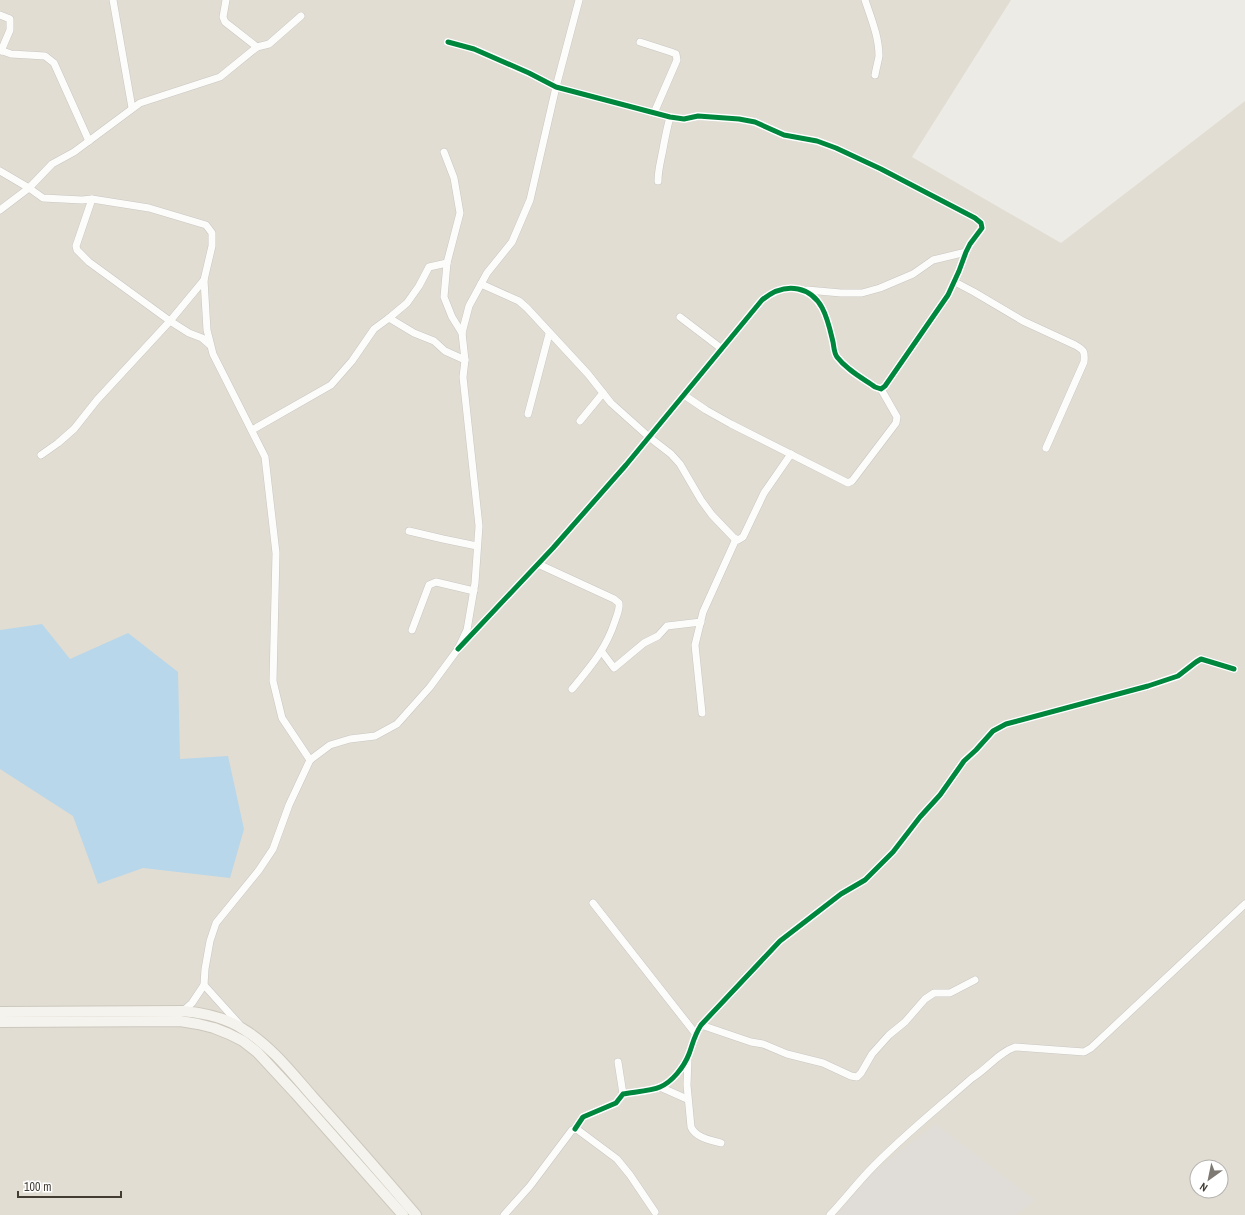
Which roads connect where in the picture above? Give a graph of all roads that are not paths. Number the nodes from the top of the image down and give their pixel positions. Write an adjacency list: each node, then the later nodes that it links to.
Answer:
1 (113, 0): 13 (street)
2 (226, 0): 9 (street)
3 (579, 0): 12 (street)
4 (865, 0): 11 (street)
5 (0, 15): 10 (street)
6 (301, 16): 9 (street)
7 (448, 42): 12 (street)
8 (640, 42): 14 (street)
9 (257, 46): 13 (street)
10 (1, 50): 16 (street)
11 (875, 75)
12 (556, 87): 14 (street); 27 (street)
13 (132, 108): 16 (street)
14 (654, 113): 15 (street)
15 (670, 117): 19 (street); 23 (street)
16 (89, 140): 20 (street)
17 (444, 152): 24 (street)
18 (0, 171): 20 (street)
19 (658, 181)
20 (28, 188): 21 (street); 22 (street)
21 (92, 199): 25 (street); 31 (street)
22 (0, 210)
23 (966, 252): 26 (street); 28 (street)
24 (447, 263): 30 (street); 32 (street)
25 (204, 280): 31 (street); 34 (street)
26 (955, 282): 37 (street); 44 (street)
27 (481, 284): 32 (street); 33 (street)
28 (797, 289): 35 (street); 37 (street)
29 (680, 317): 35 (street)
30 (389, 318): 36 (street); 42 (street)
31 (170, 321): 34 (street); 46 (street)
32 (462, 333): 36 (street)
33 (549, 334): 38 (street); 40 (street)
34 (211, 345): 42 (street)
35 (722, 349): 39 (street)
36 (465, 360): 49 (street)
37 (881, 389): 45 (street)
38 (603, 393): 41 (street); 43 (street)
39 (684, 395): 43 (street); 45 (street)
40 (528, 414)
41 (580, 421)
42 (252, 430): 59 (street)
43 (649, 438): 48 (street); 50 (street)
44 (1046, 448)
45 (791, 454): 48 (street)
46 (41, 455)
47 (409, 531): 49 (street)
48 (736, 539): 52 (street)
49 (478, 546): 51 (street)
50 (538, 564): 54 (street); 55 (street)
51 (474, 591): 53 (street); 54 (street)
52 (701, 622): 55 (street); 58 (street)
53 (412, 630)
54 (458, 650): 59 (street)
55 (602, 652): 57 (street)
56 (1234, 669): 67 (street)
57 (572, 689)
58 (702, 713)
59 (310, 760): 63 (street)
60 (593, 903): 69 (street)
61 (1245, 904): 83 (street)
62 (975, 980): 67 (street)
63 (204, 985): 64 (street); 68 (street)
64 (183, 1011): 65 (main road); 68 (main road)
65 (0, 1012)
66 (0, 1022): 74 (main road)
67 (701, 1025): 69 (street)
68 (243, 1028): 72 (main road)
69 (695, 1034): 70 (street)
70 (688, 1056): 73 (street); 76 (street)
71 (618, 1062): 75 (street)
72 (303, 1086): 74 (main road); 81 (main road)
73 (660, 1087): 75 (street); 76 (street)
74 (295, 1093): 80 (main road)
75 (623, 1094): 77 (street)
76 (687, 1099): 78 (street)
77 (575, 1129): 79 (street); 82 (street)
78 (721, 1143)
79 (655, 1212)
80 (403, 1215)
81 (416, 1215)
82 (504, 1215)
83 (830, 1215)

